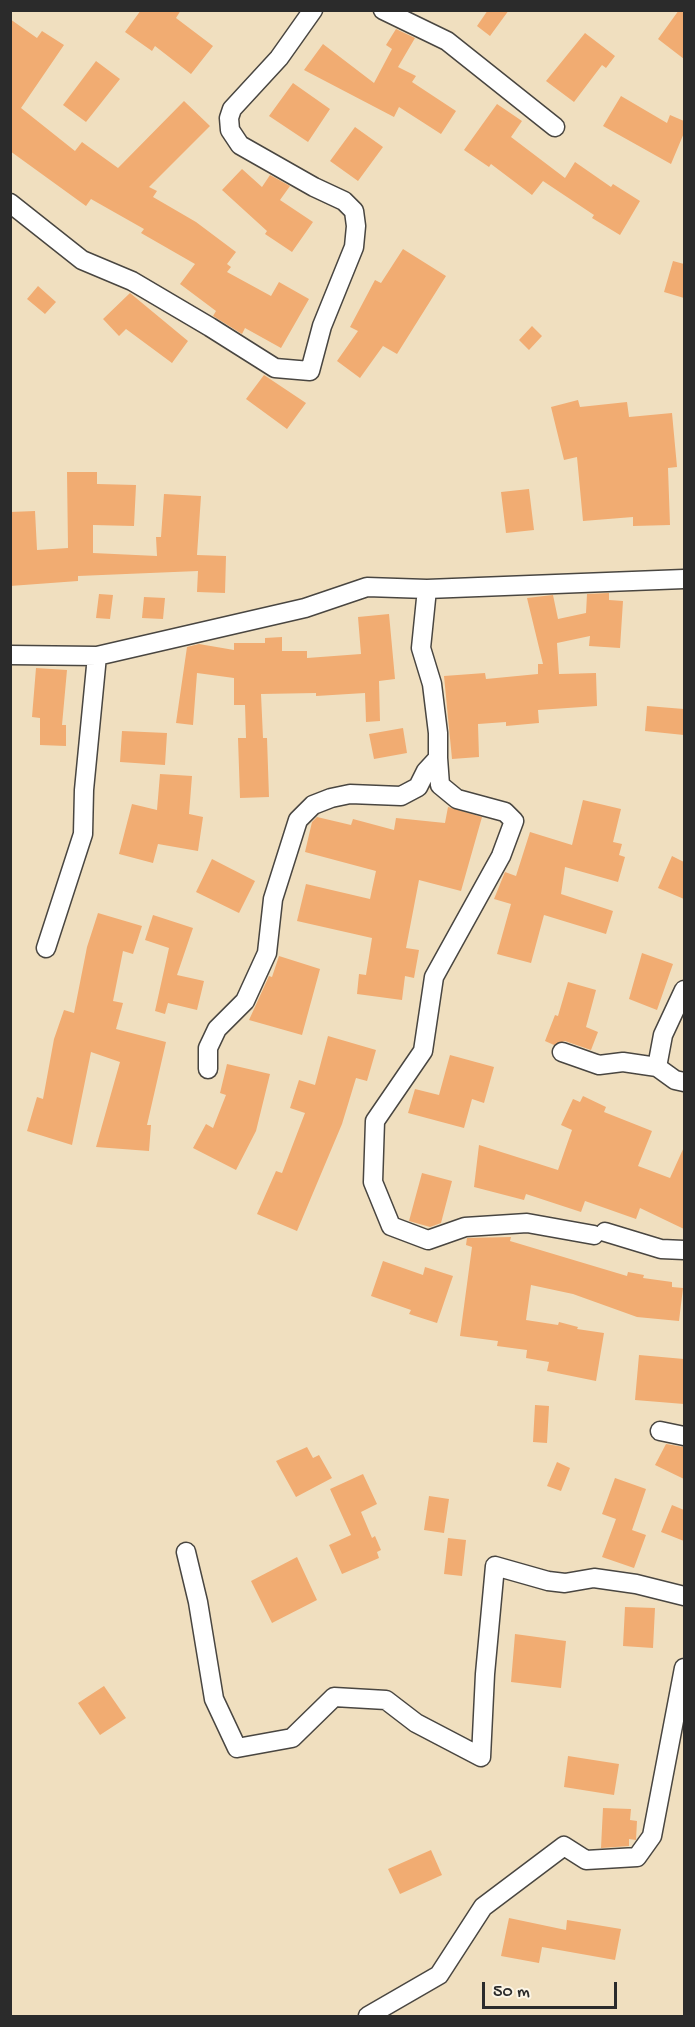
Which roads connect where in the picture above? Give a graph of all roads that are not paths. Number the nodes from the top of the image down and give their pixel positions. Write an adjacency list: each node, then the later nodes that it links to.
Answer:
1 (313, 10): 4 (street)
2 (383, 10): 3 (street)
3 (555, 127)
4 (10, 203)
5 (684, 579): 6 (street)
6 (427, 589): 8 (street); 9 (street)
7 (10, 655): 8 (street)
8 (97, 656): 10 (street)
9 (438, 758): 14 (street); 16 (street)
10 (46, 948)
11 (684, 990): 13 (street)
12 (562, 1052): 13 (street)
13 (657, 1067): 15 (street)
14 (208, 1069)
15 (684, 1082)
16 (684, 1251)
17 (660, 1431): 18 (street)
18 (684, 1436)
19 (186, 1552): 20 (street)
20 (684, 1596)
21 (684, 1668): 22 (street)
22 (368, 2016)

